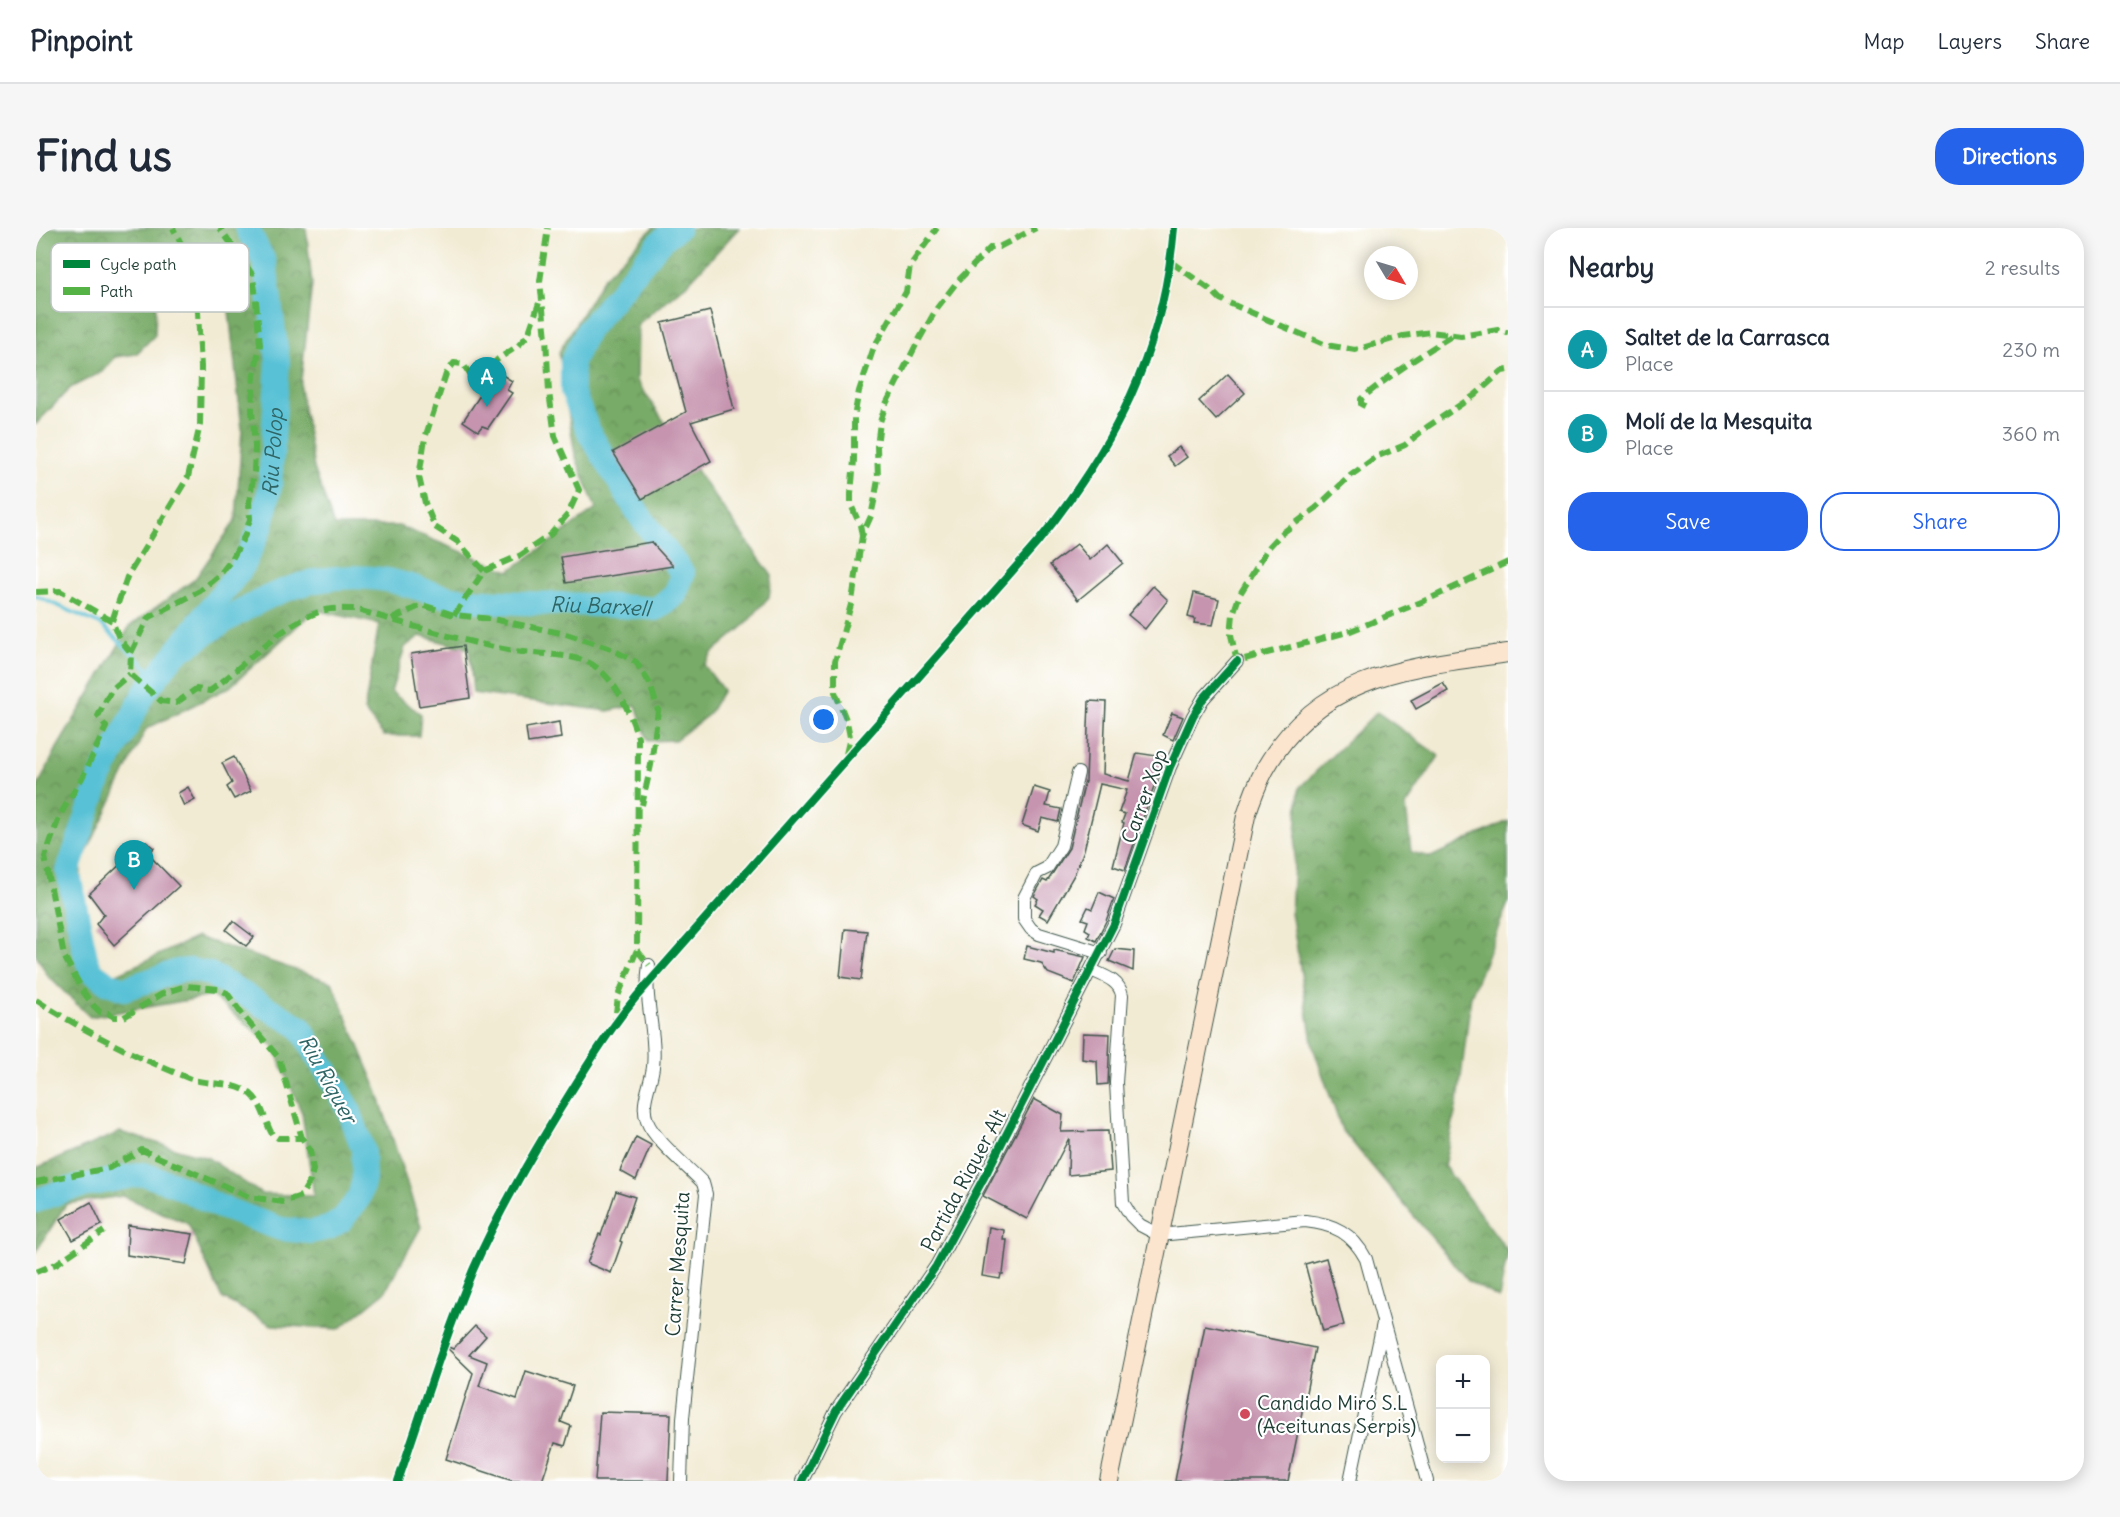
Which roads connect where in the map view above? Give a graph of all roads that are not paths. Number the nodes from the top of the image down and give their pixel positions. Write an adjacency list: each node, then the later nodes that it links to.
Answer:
1 (1508, 653): 7 (main road)
2 (1237, 661): 4 (street, Carrer Xop)
3 (1078, 773): 4 (street)
4 (1101, 953): 6 (street, Partida Riquer Alt)
5 (649, 965): 9 (street, Carrer Mesquita)
6 (1091, 970): 7 (street); 10 (street, Partida Riquer Alt)
7 (1159, 1234): 8 (street); 11 (main road)
8 (1383, 1321): 12 (street); 13 (street)
9 (681, 1481)
10 (802, 1481)
11 (1109, 1481)
12 (1350, 1481)
13 (1427, 1481)

